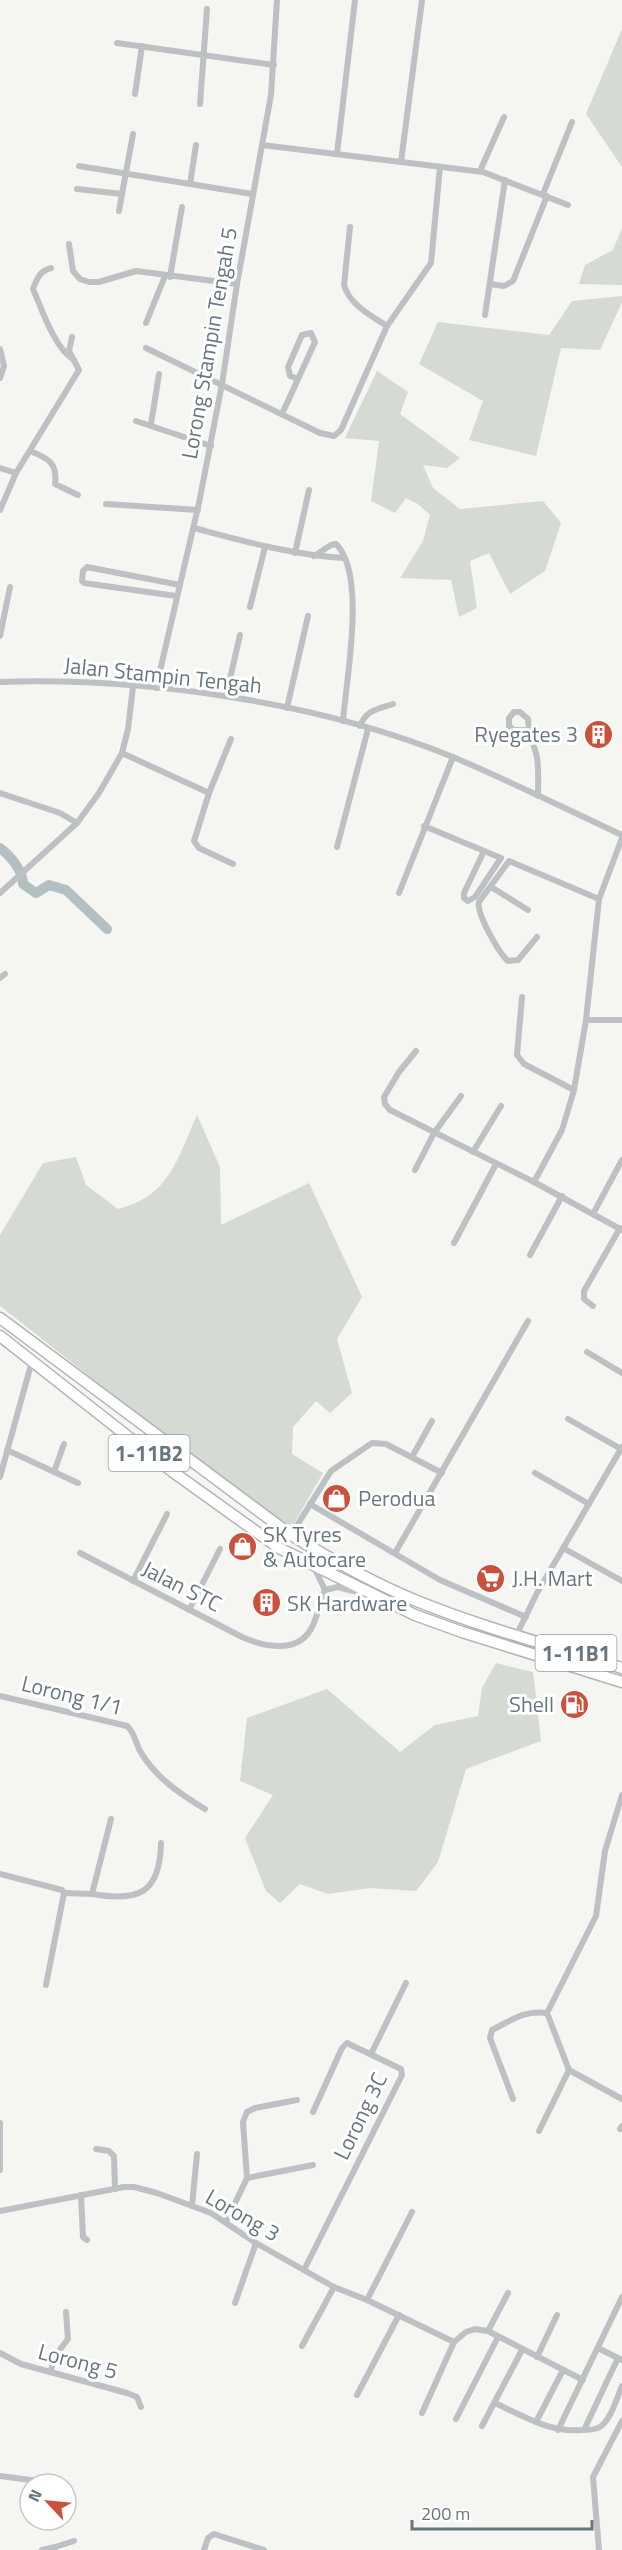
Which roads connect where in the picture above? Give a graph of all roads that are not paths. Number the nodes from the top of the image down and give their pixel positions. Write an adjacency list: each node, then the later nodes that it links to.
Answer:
1 (277, 0): 8 (street, Lorong Stampin Tengah 5)
2 (356, 0): 16 (street)
3 (422, 0): 17 (street)
4 (207, 9): 7 (street)
5 (117, 43): 6 (street)
6 (142, 46): 7 (street); 9 (street)
7 (205, 57): 8 (street); 10 (street)
8 (274, 65): 15 (street, Lorong Stampin Tengah 5)
9 (135, 94)
10 (200, 104)
11 (504, 117): 20 (street)
12 (572, 122): 27 (street)
13 (133, 134): 21 (street)
14 (196, 145): 23 (street)
15 (262, 145): 16 (street); 26 (street, Lorong Stampin Tengah 5)
16 (337, 154): 17 (street)
17 (401, 162): 19 (street)
18 (79, 166): 21 (street)
19 (440, 166): 20 (street); 39 (street)
20 (480, 171): 22 (street)
21 (126, 173): 23 (street); 25 (street)
22 (505, 180): 27 (street); 36 (street)
23 (190, 184): 26 (street)
24 (77, 189): 25 (street)
25 (122, 194): 30 (street)
26 (252, 194): 35 (street, Lorong Stampin Tengah 5)
27 (545, 195): 28 (street); 36 (street)
28 (568, 205)
29 (182, 207): 34 (street)
30 (119, 211)
31 (350, 227): 39 (street)
32 (69, 244): 34 (street)
33 (51, 268): 43 (street)
34 (167, 276): 35 (street); 38 (street)
35 (237, 284): 47 (street, Lorong Stampin Tengah 5)
36 (490, 284): 37 (street)
37 (485, 315)
38 (146, 323)
39 (387, 326): 48 (street)
40 (72, 337): 43 (street)
41 (146, 348): 47 (street)
42 (0, 349): 45 (street)
43 (75, 361): 52 (street)
44 (159, 374): 50 (street)
45 (0, 378)
46 (298, 380): 46 (street); 48 (street)
47 (222, 384): 48 (street); 51 (street, Lorong Stampin Tengah 5)
48 (282, 414)
49 (136, 420): 50 (street)
50 (151, 424): 51 (street)
51 (211, 446): 59 (street, Lorong Stampin Tengah 5)
52 (30, 451): 54 (street); 56 (street)
53 (0, 468): 54 (street)
54 (16, 473): 58 (street)
55 (309, 490): 62 (street)
56 (78, 495)
57 (106, 504): 59 (street)
58 (0, 510)
59 (198, 510): 60 (street, Lorong Stampin Tengah 5)
60 (194, 528): 61 (street); 65 (street, Lorong Stampin Tengah 5)
61 (265, 547): 62 (street); 68 (street)
62 (295, 553): 63 (street)
63 (314, 556): 64 (street); 64 (street)
64 (344, 558): 78 (street)
65 (180, 585): 67 (street, Lorong Stampin Tengah 5); 67 (street)
66 (10, 587): 71 (street)
67 (176, 596): 74 (street, Lorong Stampin Tengah 5)
68 (250, 607)
69 (308, 616): 77 (street)
70 (240, 634): 75 (street)
71 (0, 636)
72 (0, 682): 73 (street, Jalan Stampin Tengah)
73 (133, 687): 74 (street, Jalan Stampin Tengah); 83 (street)
74 (156, 688): 75 (street, Jalan Stampin Tengah)
75 (226, 696): 77 (street, Jalan Stampin Tengah)
76 (393, 704): 79 (street)
77 (286, 708): 78 (street, Jalan Stampin Tengah)
78 (343, 721): 79 (street, Jalan Stampin Tengah)
79 (360, 726): 80 (street, Jalan Stampin Tengah)
80 (368, 729): 84 (street, Jalan Stampin Tengah); 91 (street)
81 (528, 730): 87 (street)
82 (231, 739): 86 (street)
83 (122, 753): 86 (street); 88 (street)
84 (453, 757): 87 (street, Jalan Stampin Tengah); 89 (street)
85 (0, 793): 88 (street)
86 (209, 793): 93 (street)
87 (538, 796): 90 (street, Jalan Stampin Tengah)
88 (77, 823): 95 (street)
89 (424, 826): 92 (street); 96 (street)
90 (622, 837): 97 (street)
91 (337, 847)
92 (484, 851): 92 (street)
93 (233, 864)
94 (491, 887): 97 (street); 98 (street); 99 (street)
95 (0, 893)
96 (399, 894)
97 (599, 899): 101 (street)
98 (528, 910)
99 (537, 937)
100 (522, 997): 104 (street)
101 (586, 1020): 102 (street); 104 (street)
102 (622, 1020)
103 (416, 1051): 107 (street)
104 (574, 1090): 112 (street)
105 (462, 1096): 107 (street)
106 (501, 1106): 108 (street)
107 (434, 1133): 108 (street); 111 (street)
108 (474, 1152): 110 (street)
109 (622, 1160): 114 (street)
110 (496, 1164): 112 (street); 116 (street)
111 (415, 1170)
112 (534, 1182): 113 (street)
113 (562, 1196): 114 (street); 117 (street)
114 (593, 1214): 115 (street)
115 (621, 1229): 118 (street)
116 (454, 1243)
117 (530, 1255)
118 (594, 1306)
119 (0, 1318): 130 (highway, 1-11B1)
120 (528, 1321): 134 (street)
121 (0, 1336): 123 (highway, 1-11B2)
122 (586, 1352): 124 (street)
123 (32, 1361): 129 (street); 132 (highway, 1-11B2)
124 (622, 1373)
125 (568, 1419): 128 (street)
126 (432, 1421): 131 (street)
127 (64, 1444): 133 (street)
128 (622, 1448): 139 (street)
129 (7, 1450): 133 (street); 136 (street)
130 (186, 1456): 132 (highway); 141 (highway, 1-11B1)
131 (412, 1457): 134 (street); 138 (street)
132 (173, 1472): 146 (highway, 1-11B2)
133 (54, 1473): 137 (street)
134 (442, 1473): 145 (street)
135 (535, 1473): 139 (street)
136 (0, 1477)
137 (78, 1484)
138 (310, 1504): 141 (street); 145 (street)
139 (589, 1504): 142 (street)
140 (167, 1514): 147 (street)
141 (291, 1535): 154 (highway, 1-11B1)
142 (563, 1548): 148 (street); 152 (street)
143 (220, 1549): 151 (street)
144 (80, 1553): 147 (street, Jalan STC)
145 (395, 1553): 152 (street)
146 (304, 1561): 149 (street); 150 (highway, 1-11B2)
147 (133, 1581): 151 (street, Jalan STC)
148 (622, 1581)
149 (325, 1590): 150 (street); 151 (street, Jalan STC)
150 (376, 1597): 157 (highway, 1-11B2)
151 (189, 1610)
152 (526, 1617): 153 (street)
153 (523, 1624): 154 (street); 155 (street)
154 (516, 1636): 155 (highway, 1-11B1)
155 (530, 1640): 156 (highway, 1-11B1)
156 (622, 1668)
157 (622, 1682)
158 (0, 1696): 160 (street, Lorong 1/1)
159 (622, 1795): 168 (street)
160 (206, 1809)
161 (111, 1819): 165 (street)
162 (161, 1843): 165 (street)
163 (0, 1874): 164 (street)
164 (64, 1893): 165 (street); 167 (street)
165 (92, 1894)
166 (406, 1983): 169 (street)
167 (46, 1985)
168 (547, 2013): 170 (street); 171 (street)
169 (371, 2054): 174 (street, Lorong 3C); 191 (street, Lorong 3C)
170 (569, 2070): 172 (street); 176 (street)
171 (513, 2099)
172 (622, 2099)
173 (297, 2100): 182 (street)
174 (313, 2112)
175 (0, 2124): 177 (street)
176 (539, 2132)
177 (0, 2136): 181 (street)
178 (96, 2149): 183 (street)
179 (197, 2154): 185 (street)
180 (313, 2165): 182 (street)
181 (0, 2170)
182 (247, 2178): 188 (street)
183 (115, 2189): 184 (street, Lorong 3); 185 (street, Lorong 3)
184 (81, 2195): 186 (street, Lorong 3); 189 (street)
185 (192, 2206): 188 (street, Lorong 3)
186 (0, 2211)
187 (412, 2212): 195 (street)
188 (226, 2222): 190 (street, Lorong 3)
189 (87, 2240)
190 (256, 2243): 191 (street, Lorong 3); 196 (street)
191 (304, 2270): 192 (street, Lorong 3)
192 (334, 2287): 195 (street, Lorong 3); 203 (street)
193 (508, 2293): 200 (street)
194 (622, 2297): 204 (street)
195 (367, 2300): 198 (street, Lorong 3)
196 (235, 2303)
197 (66, 2312): 210 (street)
198 (399, 2315): 202 (street, Lorong 3); 213 (street)
199 (557, 2315): 207 (street)
200 (488, 2331): 201 (street); 202 (street)
201 (498, 2337): 205 (street); 217 (street)
202 (454, 2342): 216 (street)
203 (302, 2346)
204 (598, 2348): 208 (street); 211 (street)
205 (522, 2350): 207 (street); 214 (street)
206 (0, 2353): 210 (street, Lorong 5)
207 (537, 2357): 209 (street)
208 (620, 2359): 222 (street)
209 (563, 2370): 211 (street); 219 (street)
210 (50, 2372): 215 (street, Lorong 5)
211 (584, 2380): 221 (street)
212 (622, 2386): 222 (street)
213 (357, 2395)
214 (495, 2403): 219 (street); 220 (street)
215 (141, 2407)
216 (422, 2413)
217 (456, 2419)
218 (622, 2421): 230 (street)
219 (536, 2422): 221 (street)
220 (482, 2426)
221 (558, 2430): 222 (street)
222 (584, 2430)
223 (0, 2476): 224 (street)
224 (18, 2478)
225 (74, 2541): 226 (street)
226 (55, 2548): 227 (street)
227 (42, 2550)
228 (204, 2550): 229 (street)
229 (264, 2550)
230 (599, 2550)

